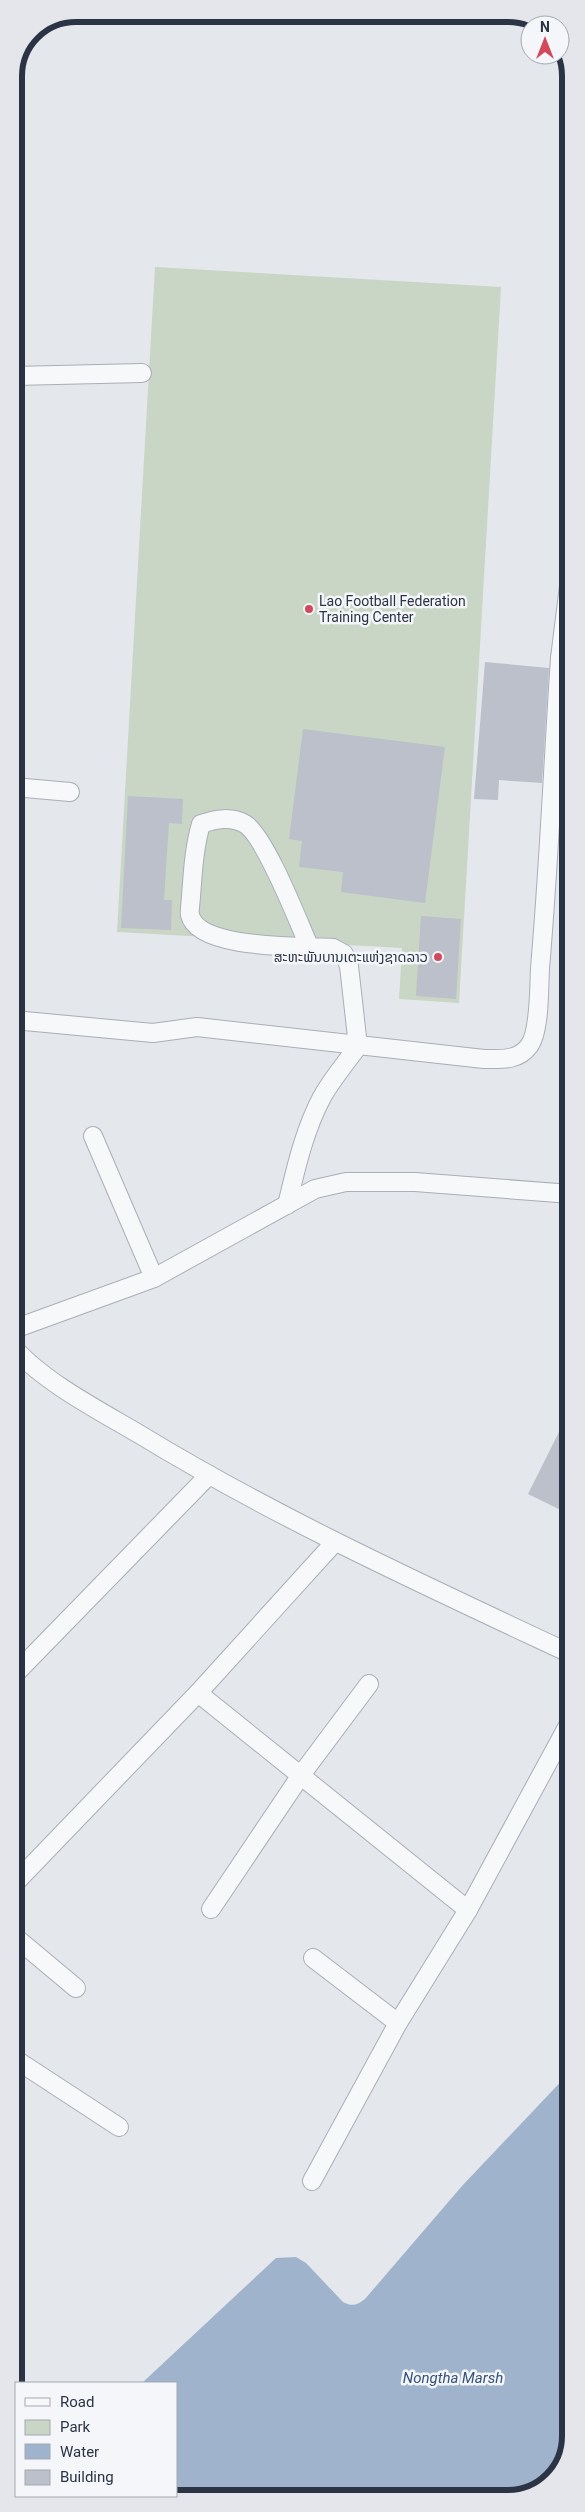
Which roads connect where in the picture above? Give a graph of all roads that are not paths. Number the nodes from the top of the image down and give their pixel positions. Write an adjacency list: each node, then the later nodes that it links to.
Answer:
1 (142, 373): 2 (street)
2 (22, 376)
3 (562, 695): 8 (street)
4 (22, 788): 5 (street)
5 (70, 792)
6 (309, 946): 6 (street); 8 (street)
7 (22, 1021): 8 (street)
8 (358, 1046): 11 (street)
9 (93, 1136): 12 (street)
10 (562, 1193): 11 (street)
11 (287, 1205): 12 (street)
12 (154, 1278): 13 (street)
13 (22, 1326)
14 (22, 1357): 15 (street)
15 (208, 1476): 16 (street); 18 (street)
16 (334, 1542): 17 (street); 20 (street)
17 (562, 1650)
18 (22, 1666)
19 (368, 1684): 22 (street)
20 (198, 1693): 22 (street); 23 (street)
21 (562, 1737): 25 (street)
22 (301, 1775): 24 (street); 25 (street)
23 (22, 1876)
24 (211, 1909)
25 (468, 1910): 29 (street)
26 (22, 1943): 28 (street)
27 (313, 1958): 29 (street)
28 (76, 1988)
29 (398, 2023): 32 (street)
30 (22, 2064): 31 (street)
31 (119, 2127)
32 (312, 2181)

